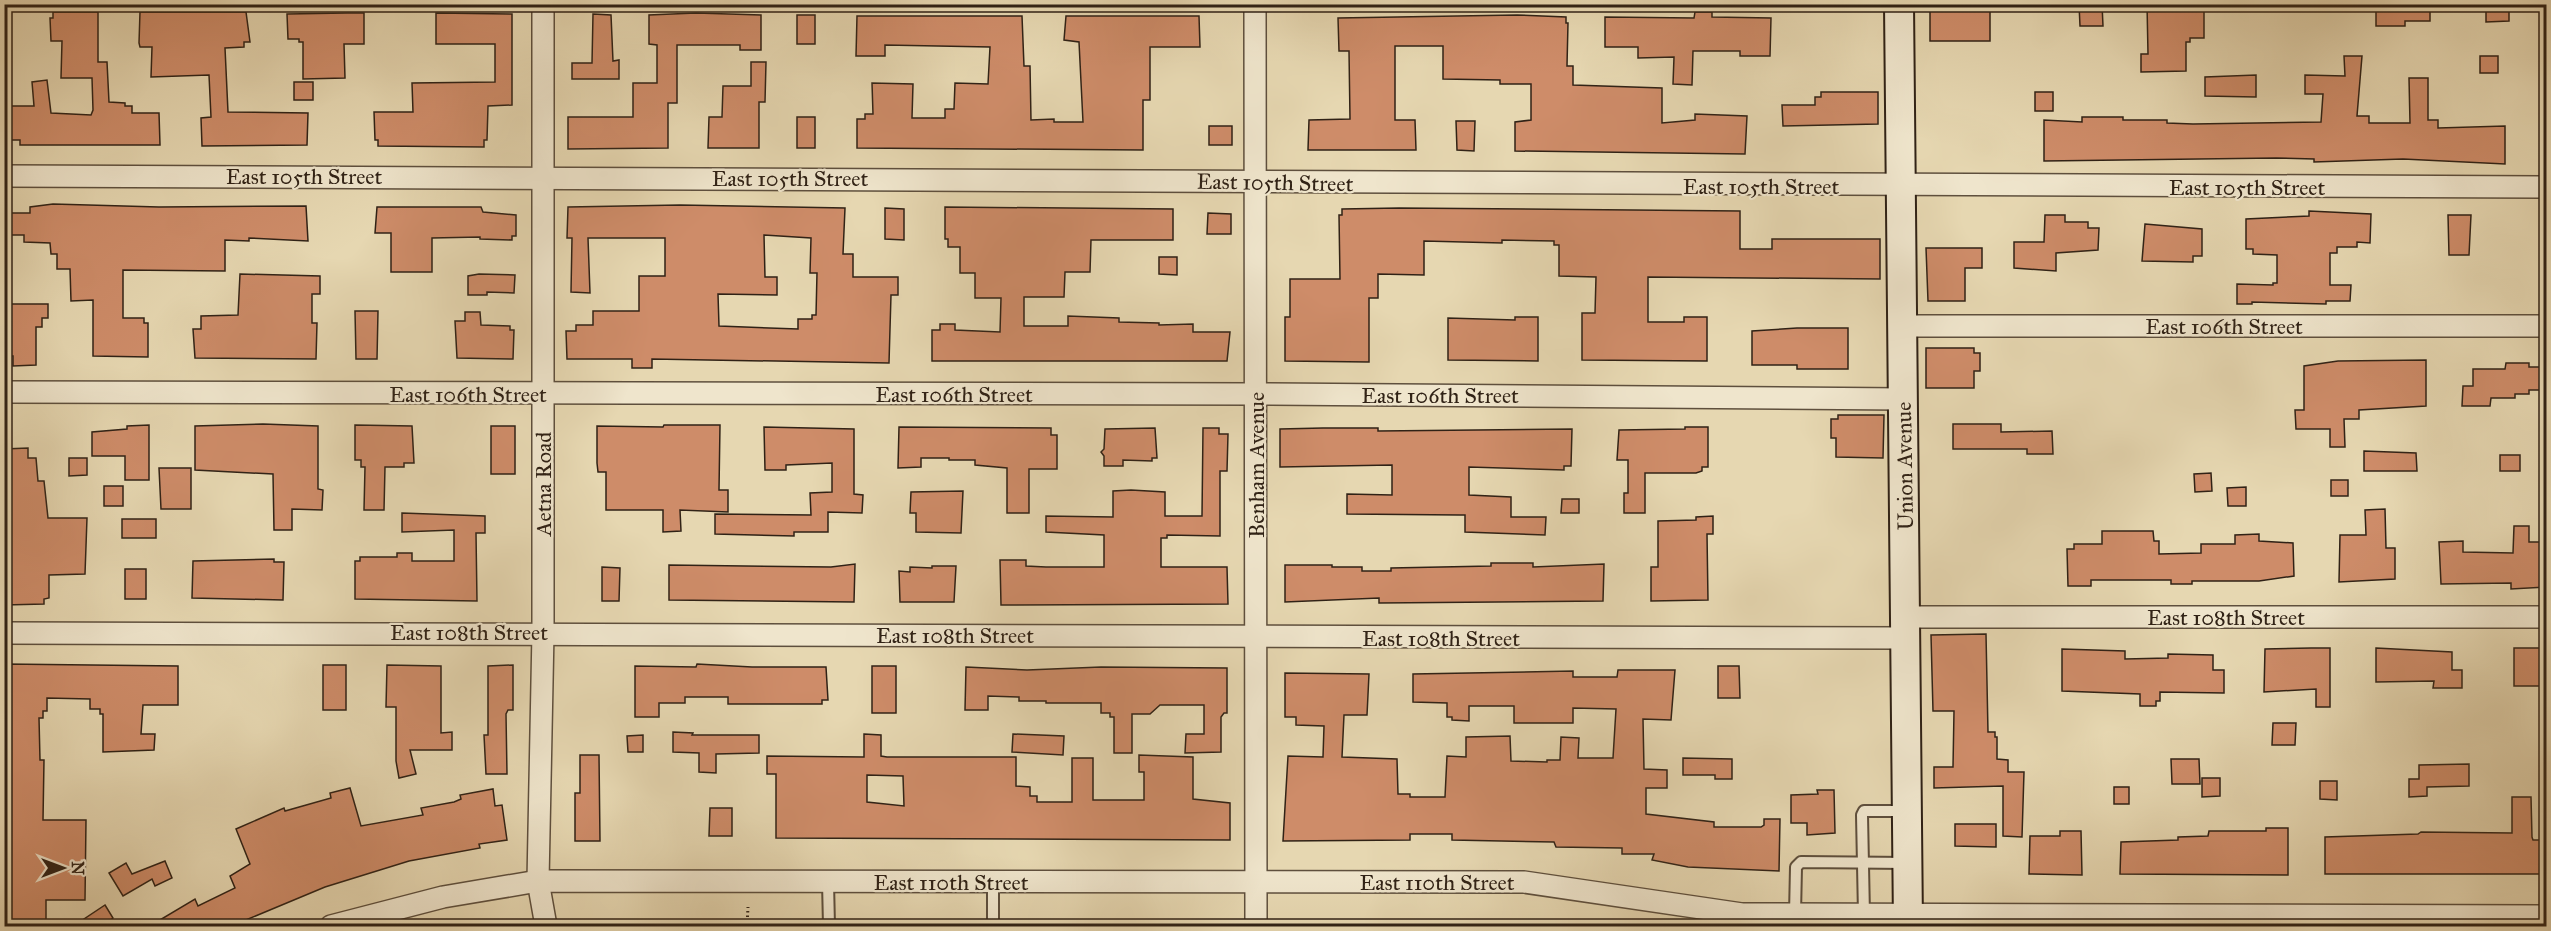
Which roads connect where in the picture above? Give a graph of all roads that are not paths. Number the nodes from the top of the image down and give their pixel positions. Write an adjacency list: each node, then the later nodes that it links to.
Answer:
1 (543, 4): 5 (street, Aetna Road)
2 (1255, 4): 6 (street, Benham Avenue)
3 (1899, 4): 7 (main road, Union Avenue)
4 (4, 176): 5 (street, East 105th Street)
5 (543, 176): 6 (street, East 105th Street); 12 (street, Aetna Road)
6 (1256, 182): 7 (street, East 105th Street); 13 (street, Benham Avenue)
7 (1901, 187): 8 (street, East 105th Street); 9 (main road, Union Avenue)
8 (2547, 187)
9 (1902, 326): 10 (street, East 106th Street); 14 (main road, Union Avenue)
10 (2547, 326)
11 (4, 392): 12 (street, East 106th Street)
12 (543, 394): 13 (street, East 106th Street); 17 (street, Aetna Road)
13 (1256, 394): 14 (street, East 106th Street); 19 (street, Benham Avenue)
14 (1903, 399): 16 (main road, Union Avenue)
15 (2547, 616): 16 (street, East 108th Street)
16 (1905, 627): 19 (street, East 108th Street); 20 (main road, Union Avenue)
17 (543, 632): 18 (street, East 108th Street); 19 (street, East 108th Street); 23 (street, Aetna Road)
18 (4, 633)
19 (1256, 638): 26 (street, Benham Avenue)
20 (1907, 811): 21 (lane); 22 (main road, Union Avenue)
21 (1863, 861): 22 (lane); 27 (lane); 28 (lane)
22 (1908, 863): 30 (main road, Union Avenue)
23 (538, 881): 24 (street, East 110th Street); 31 (street, East 110th Street); 32 (street, Aetna Road)
24 (828, 882): 25 (street, East 110th Street); 33 (lane)
25 (993, 882): 26 (street, East 110th Street); 34 (lane)
26 (1256, 882): 27 (street, East 110th Street); 35 (street, Benham Avenue)
27 (1795, 914): 28 (street, East 110th Street)
28 (1864, 915): 30 (street, East 110th Street)
29 (2547, 916): 30 (street, East 110th Street)
30 (1908, 921)
31 (331, 927)
32 (546, 927)
33 (829, 927)
34 (993, 927)
35 (1256, 927)

